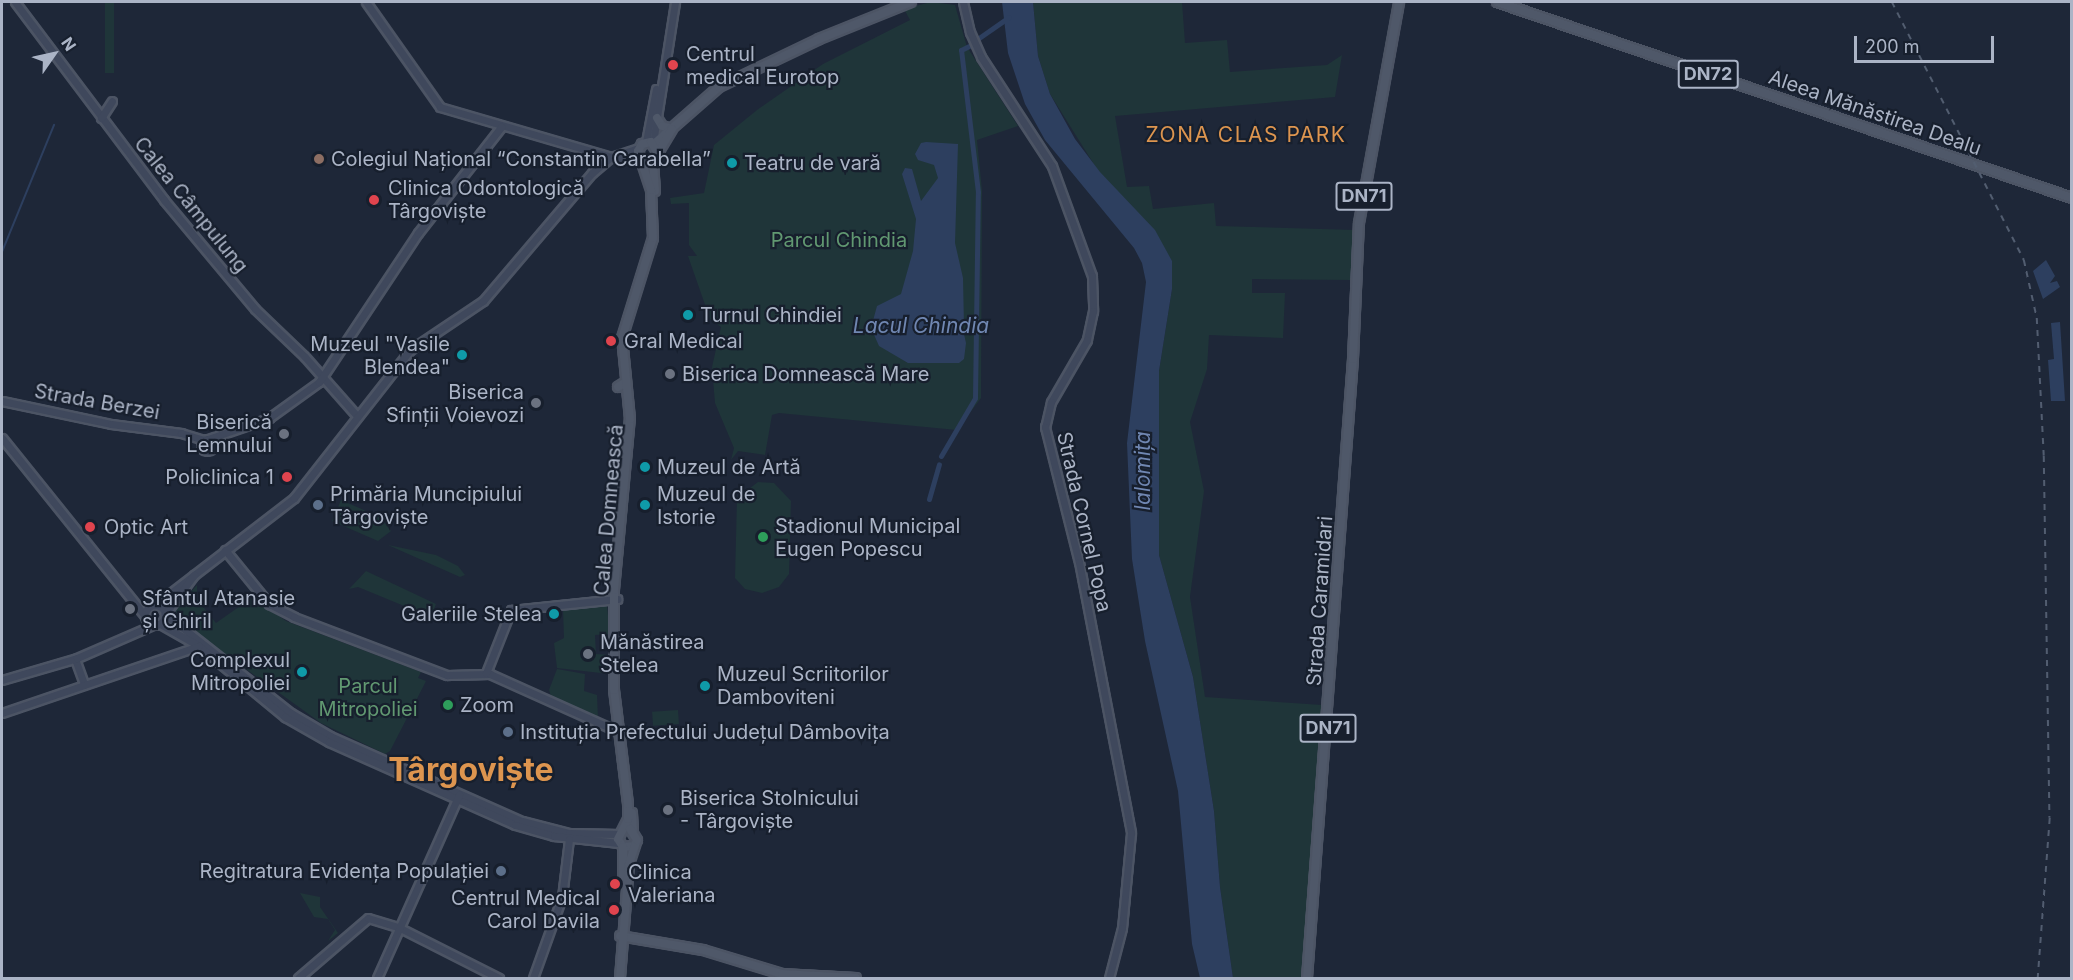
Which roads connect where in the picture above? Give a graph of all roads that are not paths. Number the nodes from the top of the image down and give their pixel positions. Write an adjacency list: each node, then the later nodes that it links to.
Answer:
1 (15, 2): 11 (main road, Calea Câmpulung)
2 (366, 2): 13 (main road)
3 (674, 2): 12 (main road)
4 (911, 2): 9 (main road)
5 (963, 2): 68 (main road, Strada Cornel Popa)
6 (1399, 2): 69 (main road, Strada Caramidari / DN71)
7 (1497, 2): 22 (main road, Aleea Mănăstirea Dealu / DN72)
8 (734, 69): 9 (main road)
9 (743, 76): 14 (main road)
10 (112, 100): 11 (main road)
11 (101, 117): 23 (main road, Calea Câmpulung)
12 (653, 119): 14 (main road); 15 (main road)
13 (501, 127): 17 (main road); 23 (main road)
14 (672, 129): 15 (main road); 18 (main road)
15 (651, 143): 16 (main road); 18 (main road)
16 (639, 148): 19 (main road); 20 (main road, Calea Domnească)
17 (597, 153): 19 (main road); 21 (main road)
18 (658, 153): 20 (main road)
19 (611, 157): 20 (main road); 21 (main road)
20 (647, 160): 24 (main road, Calea Domnească); 31 (main road, Calea Domnească)
21 (592, 173): 27 (main road)
22 (2072, 198)
23 (324, 377): 26 (main road, Strada Berzei); 27 (main road, Calea Câmpulung)
24 (626, 382): 25 (main road); 31 (main road, Calea Domnească)
25 (618, 387)
26 (2, 401)
27 (357, 416): 29 (main road)
28 (2, 438): 35 (main road)
29 (225, 550): 30 (main road); 44 (main road)
30 (197, 572): 33 (main road); 35 (main road)
31 (616, 599): 32 (main road); 34 (main road, Calea Domnească); 48 (main road, Calea Domnească)
32 (601, 600): 34 (main road); 44 (main road)
33 (173, 604): 36 (main road); 38 (main road)
34 (614, 610): 48 (main road, Calea Domnească)
35 (148, 612): 36 (main road); 37 (main road); 39 (main road)
36 (165, 614): 37 (main road); 38 (main road)
37 (157, 624): 39 (main road); 40 (main road)
38 (184, 628): 49 (main road)
39 (135, 630): 43 (main road)
40 (175, 631): 41 (main road); 42 (main road)
41 (199, 646): 42 (main road); 49 (main road)
42 (179, 651): 46 (main road)
43 (75, 659): 45 (main road); 46 (main road)
44 (486, 674): 48 (main road)
45 (2, 680)
46 (84, 684): 47 (main road)
47 (2, 713)
48 (619, 733): 50 (main road, Calea Domnească); 51 (main road, Calea Domnească)
49 (459, 797): 51 (main road); 52 (main road); 55 (main road)
50 (633, 831): 51 (main road); 54 (main road, Calea Domnească)
51 (621, 832): 53 (main road, Calea Domnească)
52 (569, 839): 53 (main road); 64 (main road)
53 (621, 845): 54 (main road); 59 (main road)
54 (633, 846): 59 (main road)
55 (405, 917): 56 (main road); 57 (main road); 58 (main road)
56 (387, 922): 57 (main road); 60 (main road); 61 (main road)
57 (400, 928): 58 (main road); 60 (main road)
58 (414, 935): 60 (main road); 63 (main road)
59 (624, 937): 65 (main road); 66 (main road); 67 (main road)
60 (393, 942): 62 (main road)
61 (298, 978)
62 (377, 978)
63 (499, 978)
64 (533, 978)
65 (616, 978)
66 (621, 978)
67 (856, 978)
68 (1109, 978)
69 (1307, 978)

